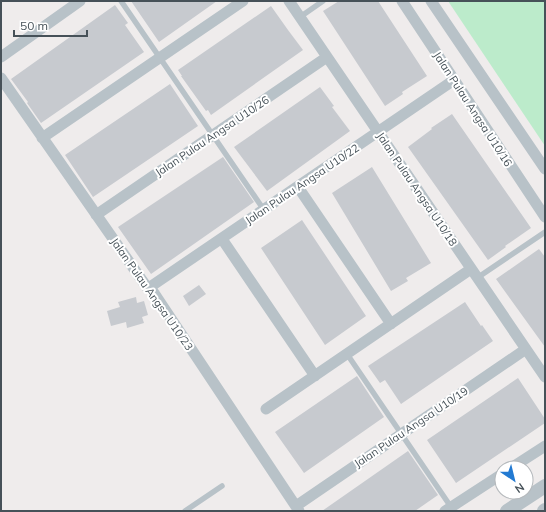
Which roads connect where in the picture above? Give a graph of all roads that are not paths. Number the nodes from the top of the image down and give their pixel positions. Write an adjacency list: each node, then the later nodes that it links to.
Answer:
1 (80, 1): 9 (street)
2 (121, 1): 11 (lane)
3 (243, 1): 11 (street)
4 (289, 1): 8 (street, Jalan Pulau Angsa U10/18)
5 (324, 1): 8 (lane)
6 (402, 1): 13 (street, Jalan Pulau Angsa U10/16)
7 (431, 1): 17 (street)
8 (300, 17): 10 (street, Jalan Pulau Angsa U10/18)
9 (1, 57)
10 (327, 57): 14 (street, Jalan Pulau Angsa U10/18); 15 (street, Jalan Pulau Angsa U10/26)
11 (160, 58): 15 (lane); 16 (street)
12 (1, 78): 16 (street, Jalan Pulau Angsa U10/23)
13 (454, 80): 14 (street, Jalan Pulau Angsa U10/22); 21 (street, Jalan Pulau Angsa U10/16)
14 (378, 132): 18 (street, Jalan Pulau Angsa U10/22); 24 (street, Jalan Pulau Angsa U10/18)
15 (212, 135): 19 (lane); 20 (street, Jalan Pulau Angsa U10/26)
16 (42, 138): 20 (street, Jalan Pulau Angsa U10/23)
17 (545, 170)
18 (298, 187): 19 (street, Jalan Pulau Angsa U10/22); 26 (street)
19 (264, 210): 23 (street, Jalan Pulau Angsa U10/22)
20 (96, 215): 25 (street, Jalan Pulau Angsa U10/23)
21 (545, 217)
22 (545, 232): 24 (lane)
23 (222, 239): 25 (street, Jalan Pulau Angsa U10/22); 29 (street)
24 (474, 274): 26 (street); 27 (street, Jalan Pulau Angsa U10/18)
25 (150, 287): 38 (street, Jalan Pulau Angsa U10/23)
26 (391, 324): 28 (street)
27 (526, 349): 30 (street, Jalan Pulau Angsa U10/18); 32 (street, Jalan Pulau Angsa U10/19)
28 (347, 354): 29 (street); 32 (lane)
29 (315, 376): 31 (street)
30 (545, 377)
31 (266, 409)
32 (401, 434): 38 (street, Jalan Pulau Angsa U10/19); 39 (lane)
33 (545, 446): 34 (street)
34 (523, 460)
35 (494, 479): 39 (street)
36 (222, 486): 40 (lane)
37 (545, 486): 41 (street)
38 (298, 508)
39 (448, 509)
40 (185, 511)
41 (507, 511)

